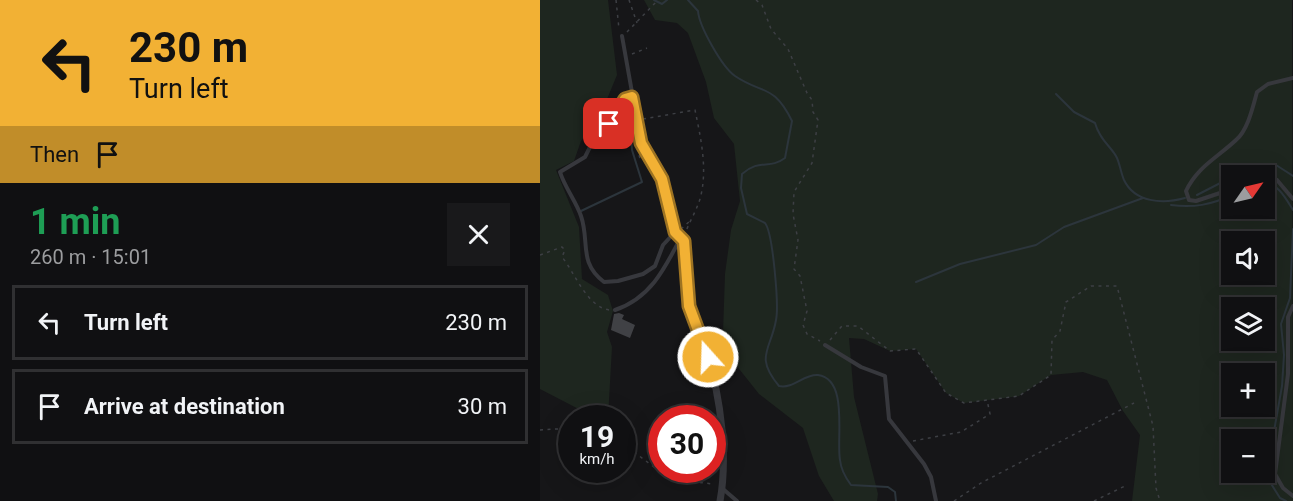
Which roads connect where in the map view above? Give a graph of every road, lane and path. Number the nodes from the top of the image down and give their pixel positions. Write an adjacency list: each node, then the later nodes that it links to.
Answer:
1 (616, 0): 6 (path)
2 (629, 0): 5 (path)
3 (658, 0): 5 (path)
4 (756, 0): 21 (path)
5 (637, 24): 6 (path)
6 (622, 36): 8 (lane)
7 (646, 48): 8 (path)
8 (625, 57): 10 (lane)
9 (1293, 78): 13 (lane)
10 (632, 97): 11 (lane); 16 (lane)
11 (637, 120): 15 (path); 16 (lane)
12 (1275, 179): 14 (lane)
13 (1221, 193)
14 (1293, 199)
15 (693, 218): 16 (path); 17 (path)
16 (675, 232): 17 (street)
17 (682, 240): 20 (lane); 29 (street)
18 (540, 255): 20 (path)
19 (1293, 306): 30 (lane)
20 (615, 310)
21 (825, 345): 22 (path); 26 (lane)
22 (987, 400): 26 (path); 36 (path)
23 (1134, 403): 34 (path)
24 (558, 429): 25 (path)
25 (540, 430)
26 (907, 442): 33 (lane)
27 (636, 453): 29 (path)
28 (1125, 486): 35 (path)
29 (723, 487): 31 (street); 32 (lane)
30 (1293, 496)
31 (720, 501)
32 (737, 501)
33 (936, 501)
34 (954, 501)
35 (1094, 501)
36 (1160, 501)

